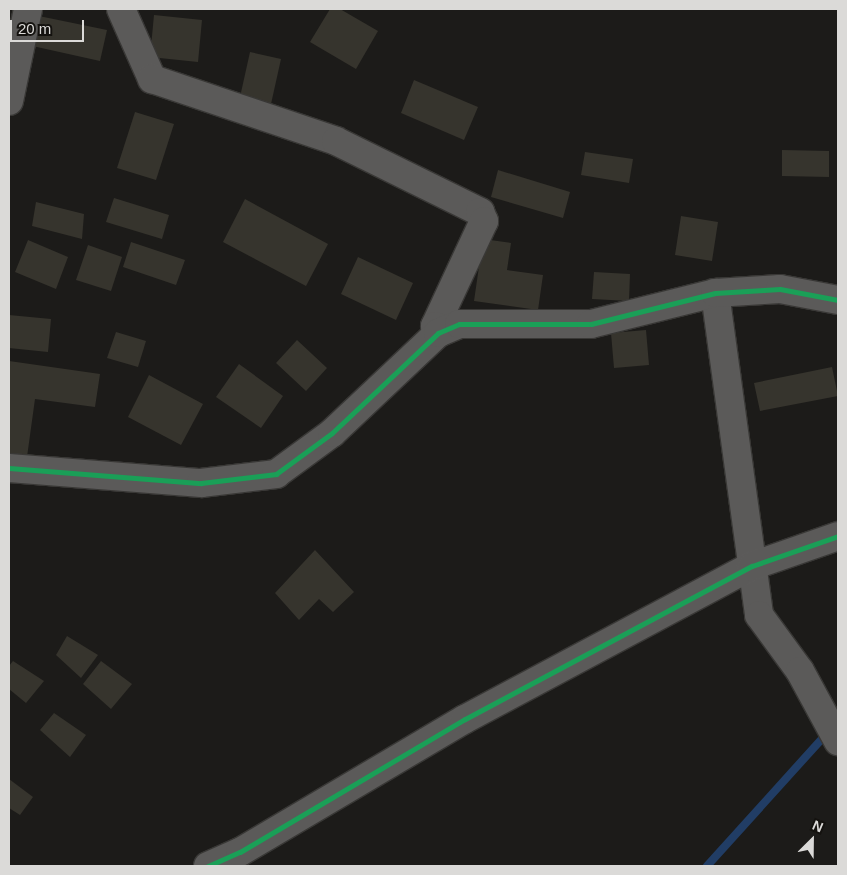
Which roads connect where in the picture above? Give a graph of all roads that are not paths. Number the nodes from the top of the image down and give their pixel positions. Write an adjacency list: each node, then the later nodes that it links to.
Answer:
1 (28, 9): 3 (street)
2 (121, 9): 6 (street)
3 (9, 101)
4 (714, 294): 5 (street); 6 (street); 9 (street)
5 (838, 300)
6 (438, 332): 7 (street)
7 (9, 468)
8 (838, 536): 9 (street)
9 (752, 566): 10 (street); 11 (street)
10 (838, 740)
11 (208, 866)

